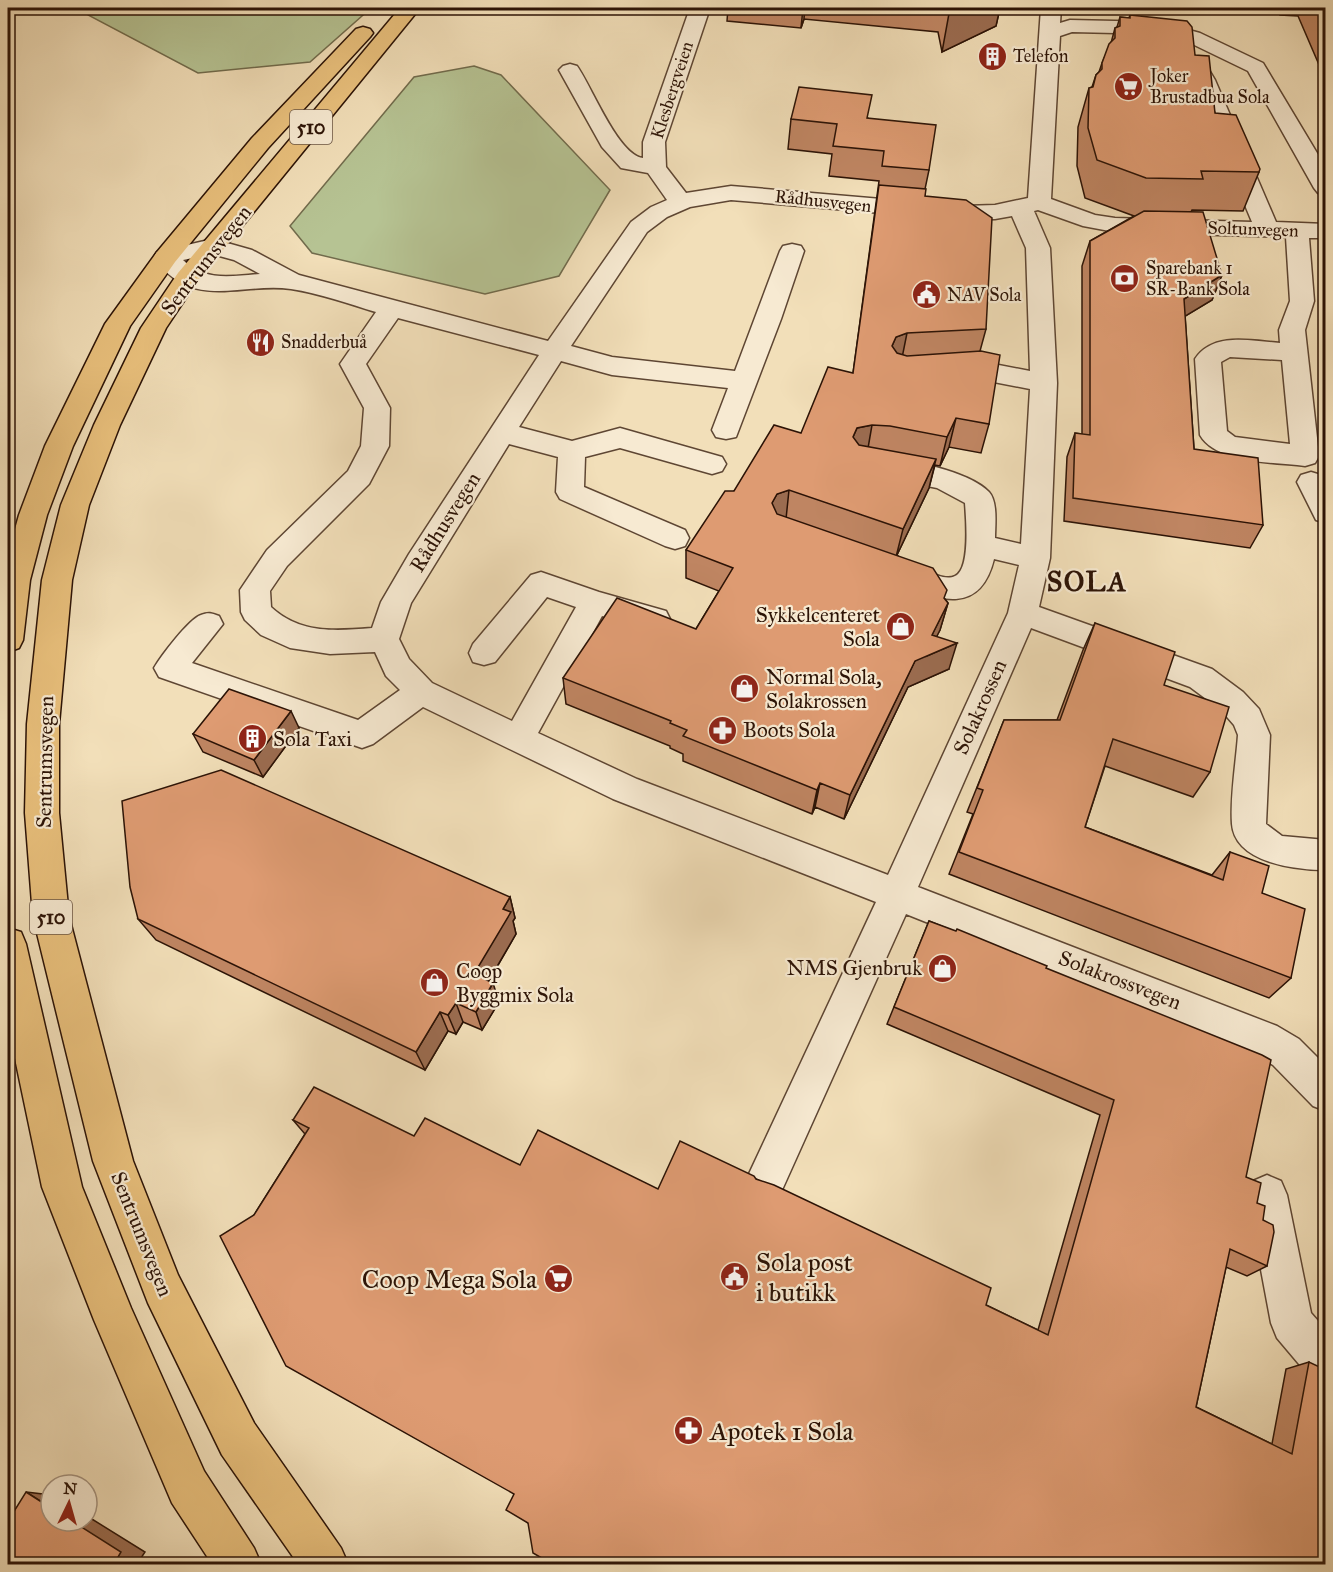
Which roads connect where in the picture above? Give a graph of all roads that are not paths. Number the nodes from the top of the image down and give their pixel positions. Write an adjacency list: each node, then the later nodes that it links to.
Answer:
1 (387, 8): 17 (main road, Sentrumsvegen / 510)
2 (410, 8): 15 (main road, Sentrumsvegen / 510)
3 (700, 8): 8 (street, Klesbergveien)
4 (1051, 8): 6 (street)
5 (1127, 26): 6 (street); 9 (street); 12 (street)
6 (1049, 33): 11 (street)
7 (570, 70): 8 (street)
8 (655, 167): 10 (street, Klesbergveien)
9 (1326, 188)
10 (681, 202): 11 (street, Rådhusvegen); 20 (street, Rådhusvegen)
11 (1030, 205): 12 (street, Soltunvegen); 24 (street, Solakrossen)
12 (1267, 230): 13 (street, Soltunvegen)
13 (1297, 230): 14 (street, Soltunvegen); 21 (street)
14 (1326, 231)
15 (213, 246): 17 (main road, Sentrumsvegen / 510); 18 (street)
16 (792, 252): 23 (street)
17 (177, 268): 18 (street); 41 (main road, Sentrumsvegen / 510); 53 (main road, Sentrumsvegen / 510)
18 (290, 281): 19 (street)
19 (392, 308): 20 (street); 40 (street)
20 (555, 350): 23 (street); 26 (street, Rådhusvegen)
21 (1294, 352): 21 (street)
22 (932, 372): 24 (street)
23 (743, 381): 25 (street)
24 (1044, 383): 34 (street, Solakrossen)
25 (726, 430)
26 (501, 432): 27 (street); 40 (street, Rådhusvegen)
27 (572, 451): 28 (street); 32 (street)
28 (712, 464)
29 (864, 465): 33 (street)
30 (1311, 482): 31 (street)
31 (1326, 513)
32 (675, 538)
33 (982, 546): 34 (street); 35 (street)
34 (1035, 558): 37 (street, Solakrossen)
35 (882, 567)
36 (594, 602): 39 (street); 42 (street); 44 (street)
37 (1023, 613): 45 (street); 46 (street, Solakrossen)
38 (208, 624): 43 (street)
39 (677, 625)
40 (384, 639): 43 (street)
41 (8, 640)
42 (484, 654)
43 (421, 692): 44 (street, Solakrossvegen)
44 (519, 738): 46 (street, Solakrossvegen)
45 (1326, 855)
46 (897, 895): 48 (street, Solakrossvegen); 49 (street, Solakrossen)
47 (8, 944): 52 (main road, 510)
48 (1326, 1093)
49 (768, 1176)
50 (1268, 1196): 51 (street)
51 (1326, 1358)
52 (238, 1564)
53 (325, 1564)

